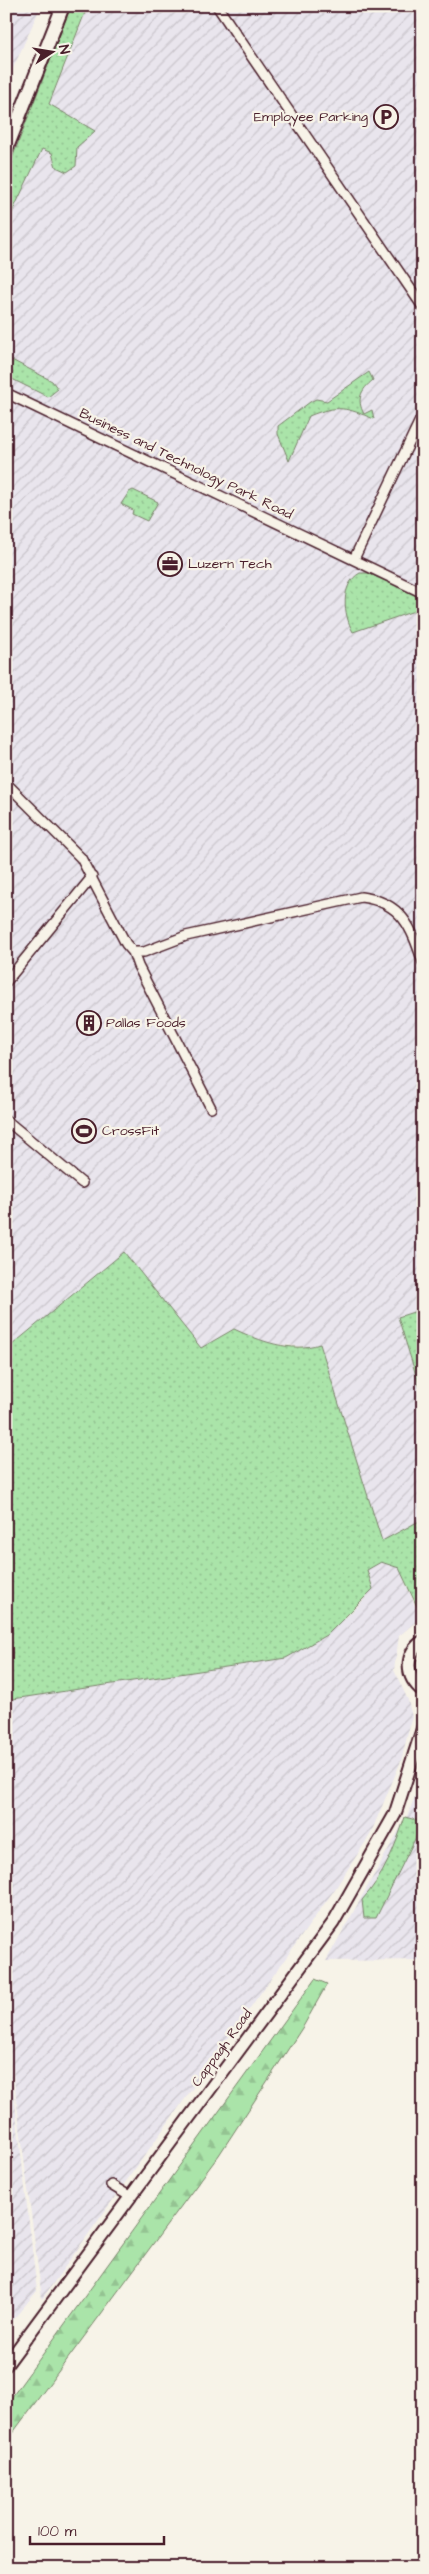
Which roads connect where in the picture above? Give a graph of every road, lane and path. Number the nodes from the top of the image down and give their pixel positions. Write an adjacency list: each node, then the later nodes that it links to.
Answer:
1 (63, 6): 3 (main road)
2 (217, 6): 4 (street)
3 (6, 150)
4 (423, 307)
5 (6, 393): 7 (street, Business and Technology Park Road)
6 (423, 414): 7 (street)
7 (354, 560): 8 (street, Business and Technology Park Road)
8 (423, 593)
9 (6, 783): 10 (street)
10 (92, 877): 11 (street); 13 (street)
11 (133, 952): 12 (street); 14 (street)
12 (423, 962)
13 (6, 982)
14 (211, 1108)
15 (6, 1120): 16 (street)
16 (82, 1183)
17 (423, 1641): 18 (street)
18 (423, 1691)
19 (423, 1727): 21 (street, Cappagh Road)
20 (111, 2185): 21 (street)
21 (130, 2197): 22 (street, Cappagh Road)
22 (6, 2365)

